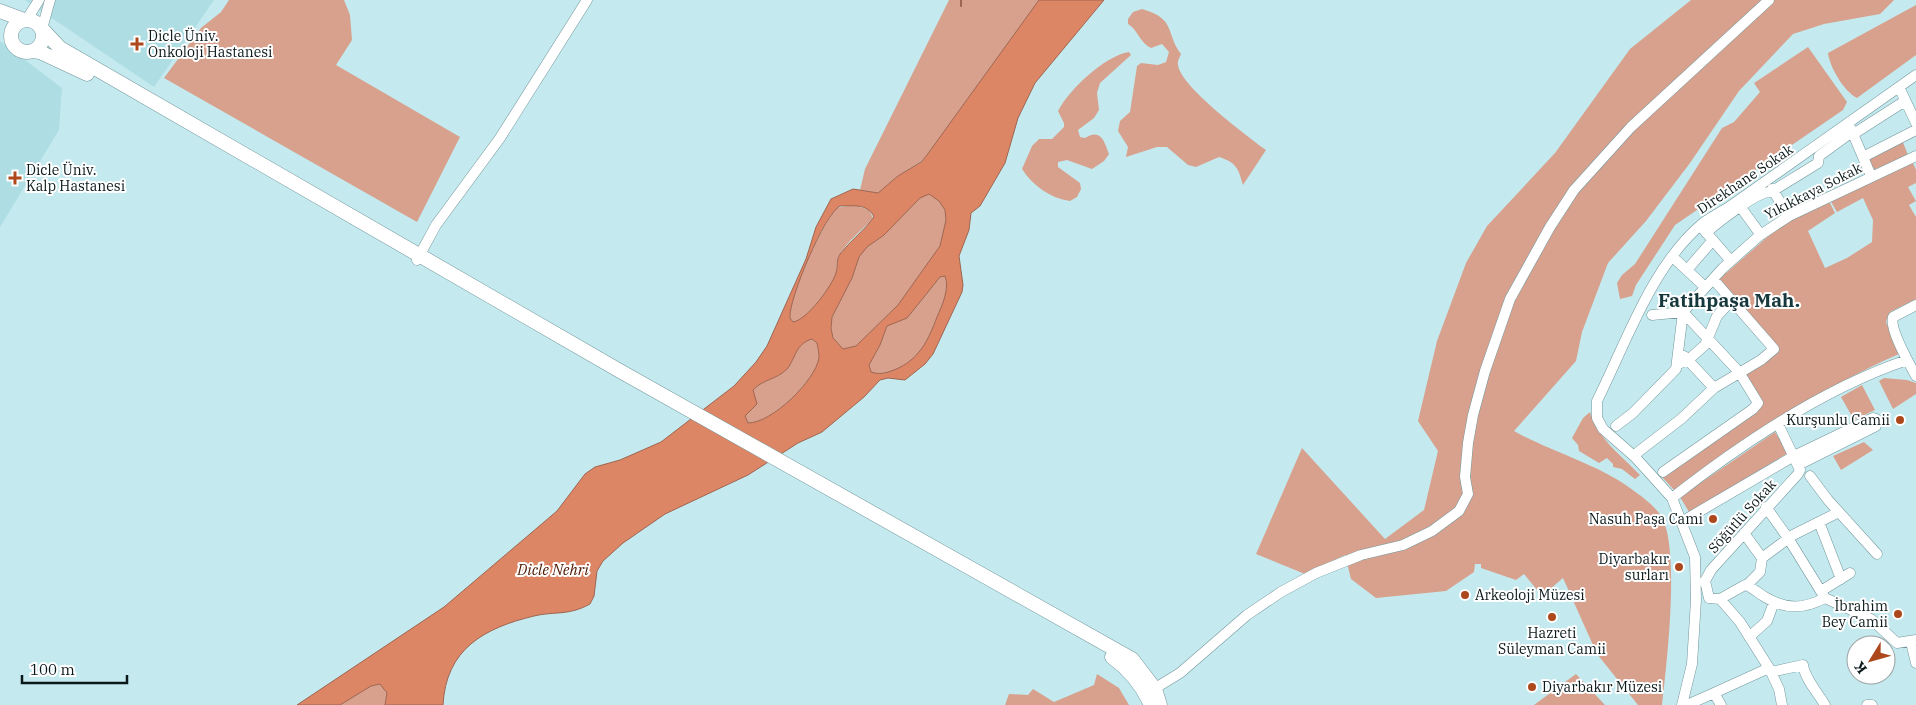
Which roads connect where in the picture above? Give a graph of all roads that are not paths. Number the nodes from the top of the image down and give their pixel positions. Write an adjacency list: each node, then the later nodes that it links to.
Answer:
1 (39, 0): 6 (street)
2 (50, 0): 8 (street)
3 (587, 0): 24 (street)
4 (1769, 0): 63 (street)
5 (0, 11): 6 (main road)
6 (25, 19): 8 (main road); 9 (main road)
7 (0, 26): 9 (main road)
8 (42, 30): 10 (main road); 24 (main road)
9 (12, 40): 10 (main road)
10 (33, 51): 24 (main road)
11 (1916, 75): 12 (street, Direkhane Sokak)
12 (1899, 87): 13 (street); 15 (street, Direkhane Sokak)
13 (1906, 101): 14 (street); 15 (street)
14 (1916, 124): 17 (street)
15 (1851, 128): 17 (street); 19 (street); 45 (street, Direkhane Sokak)
16 (1916, 156): 18 (street, Yıkıkkaya Sokak)
17 (1864, 157): 18 (street)
18 (1871, 176): 21 (street, Yıkıkkaya Sokak)
19 (1773, 190): 20 (street); 21 (street)
20 (1740, 206): 22 (street); 23 (street)
21 (1788, 216): 23 (street, Yıkıkkaya Sokak)
22 (1708, 234): 26 (street); 27 (street)
23 (1761, 235): 26 (street, Yıkıkkaya Sokak)
24 (419, 258): 63 (main road)
25 (1676, 260): 27 (street)
26 (1731, 261): 28 (street, Yıkıkkaya Sokak)
27 (1687, 270): 28 (street)
28 (1709, 283): 29 (street); 31 (street, Yıkıkkaya Sokak)
29 (1732, 301): 33 (street); 36 (street)
30 (1916, 305): 34 (street)
31 (1683, 312): 32 (street); 33 (street); 35 (street)
32 (1652, 315)
33 (1707, 337): 35 (street); 36 (street)
34 (1907, 360): 37 (street); 39 (street)
35 (1683, 362): 38 (street); 40 (street)
36 (1739, 372): 38 (street); 43 (street)
37 (1916, 376)
38 (1714, 388): 41 (street)
39 (1778, 424): 42 (street); 45 (street)
40 (1616, 426)
41 (1638, 452)
42 (1797, 464): 42 (street); 46 (street, Söğütlü Sokak); 48 (street)
43 (1663, 472)
44 (1810, 476): 47 (street)
45 (1672, 498): 48 (street, Direkhane Sokak)
46 (1766, 508): 50 (street, Söğütlü Sokak); 51 (street)
47 (1839, 512): 49 (street); 52 (street)
48 (1683, 521): 65 (street, Direkhane Sokak)
49 (1819, 522): 51 (street); 55 (street)
50 (1744, 533): 53 (street); 56 (street, Söğütlü Sokak)
51 (1788, 538): 53 (street); 55 (street)
52 (1877, 554)
53 (1762, 558): 54 (street)
54 (1747, 585): 56 (street); 57 (street)
55 (1823, 594): 57 (street); 59 (street)
56 (1720, 599): 58 (street)
57 (1774, 602): 58 (street)
58 (1749, 637): 61 (street)
59 (1913, 641): 60 (street)
60 (1916, 663)
61 (1770, 670): 62 (street); 68 (street); 69 (street)
62 (1714, 693): 66 (street); 67 (street)
63 (1150, 696): 64 (main road)
64 (1160, 705)
65 (1682, 705)
66 (1687, 705)
67 (1721, 705)
68 (1782, 705)
69 (1825, 705)
70 (1867, 705): 71 (street)
71 (1872, 705)

